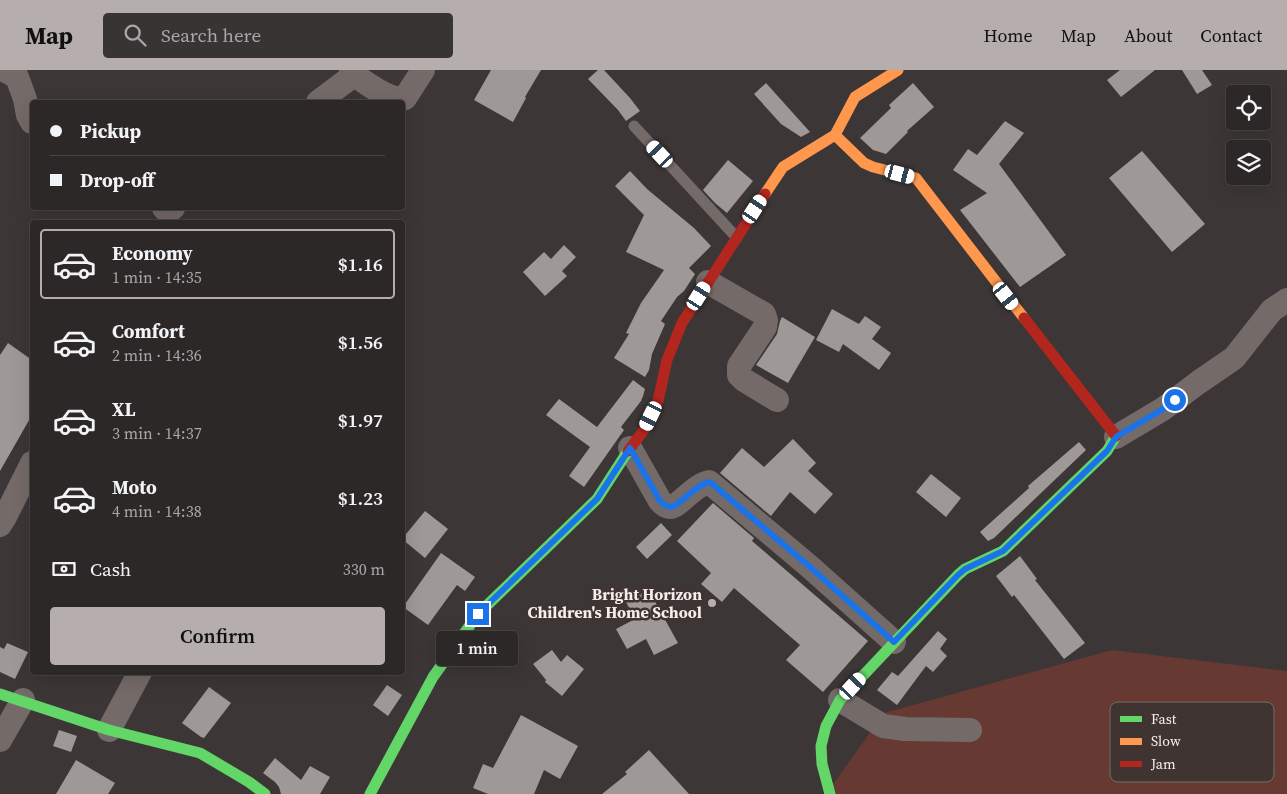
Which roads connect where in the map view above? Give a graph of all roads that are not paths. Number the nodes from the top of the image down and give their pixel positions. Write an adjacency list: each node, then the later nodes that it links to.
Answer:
1 (4, 70): 6 (street)
2 (422, 70): 4 (street)
3 (898, 70): 8 (street)
4 (353, 72): 5 (street)
5 (320, 100)
6 (30, 118)
7 (634, 126): 9 (lane)
8 (835, 135): 9 (street); 13 (street)
9 (737, 238): 10 (street)
10 (708, 282): 12 (street); 14 (street)
11 (1287, 300): 13 (street)
12 (777, 400)
13 (1116, 437): 17 (street)
14 (630, 448): 17 (street); 26 (street)
15 (30, 467): 16 (street)
16 (0, 525)
17 (894, 642): 21 (street)
18 (138, 675): 22 (street)
19 (0, 694): 20 (street)
20 (22, 700): 22 (street); 24 (street)
21 (840, 700): 23 (street); 27 (street)
22 (110, 730): 25 (street)
23 (970, 730)
24 (0, 740)
25 (265, 794)
26 (370, 794)
27 (830, 794)

